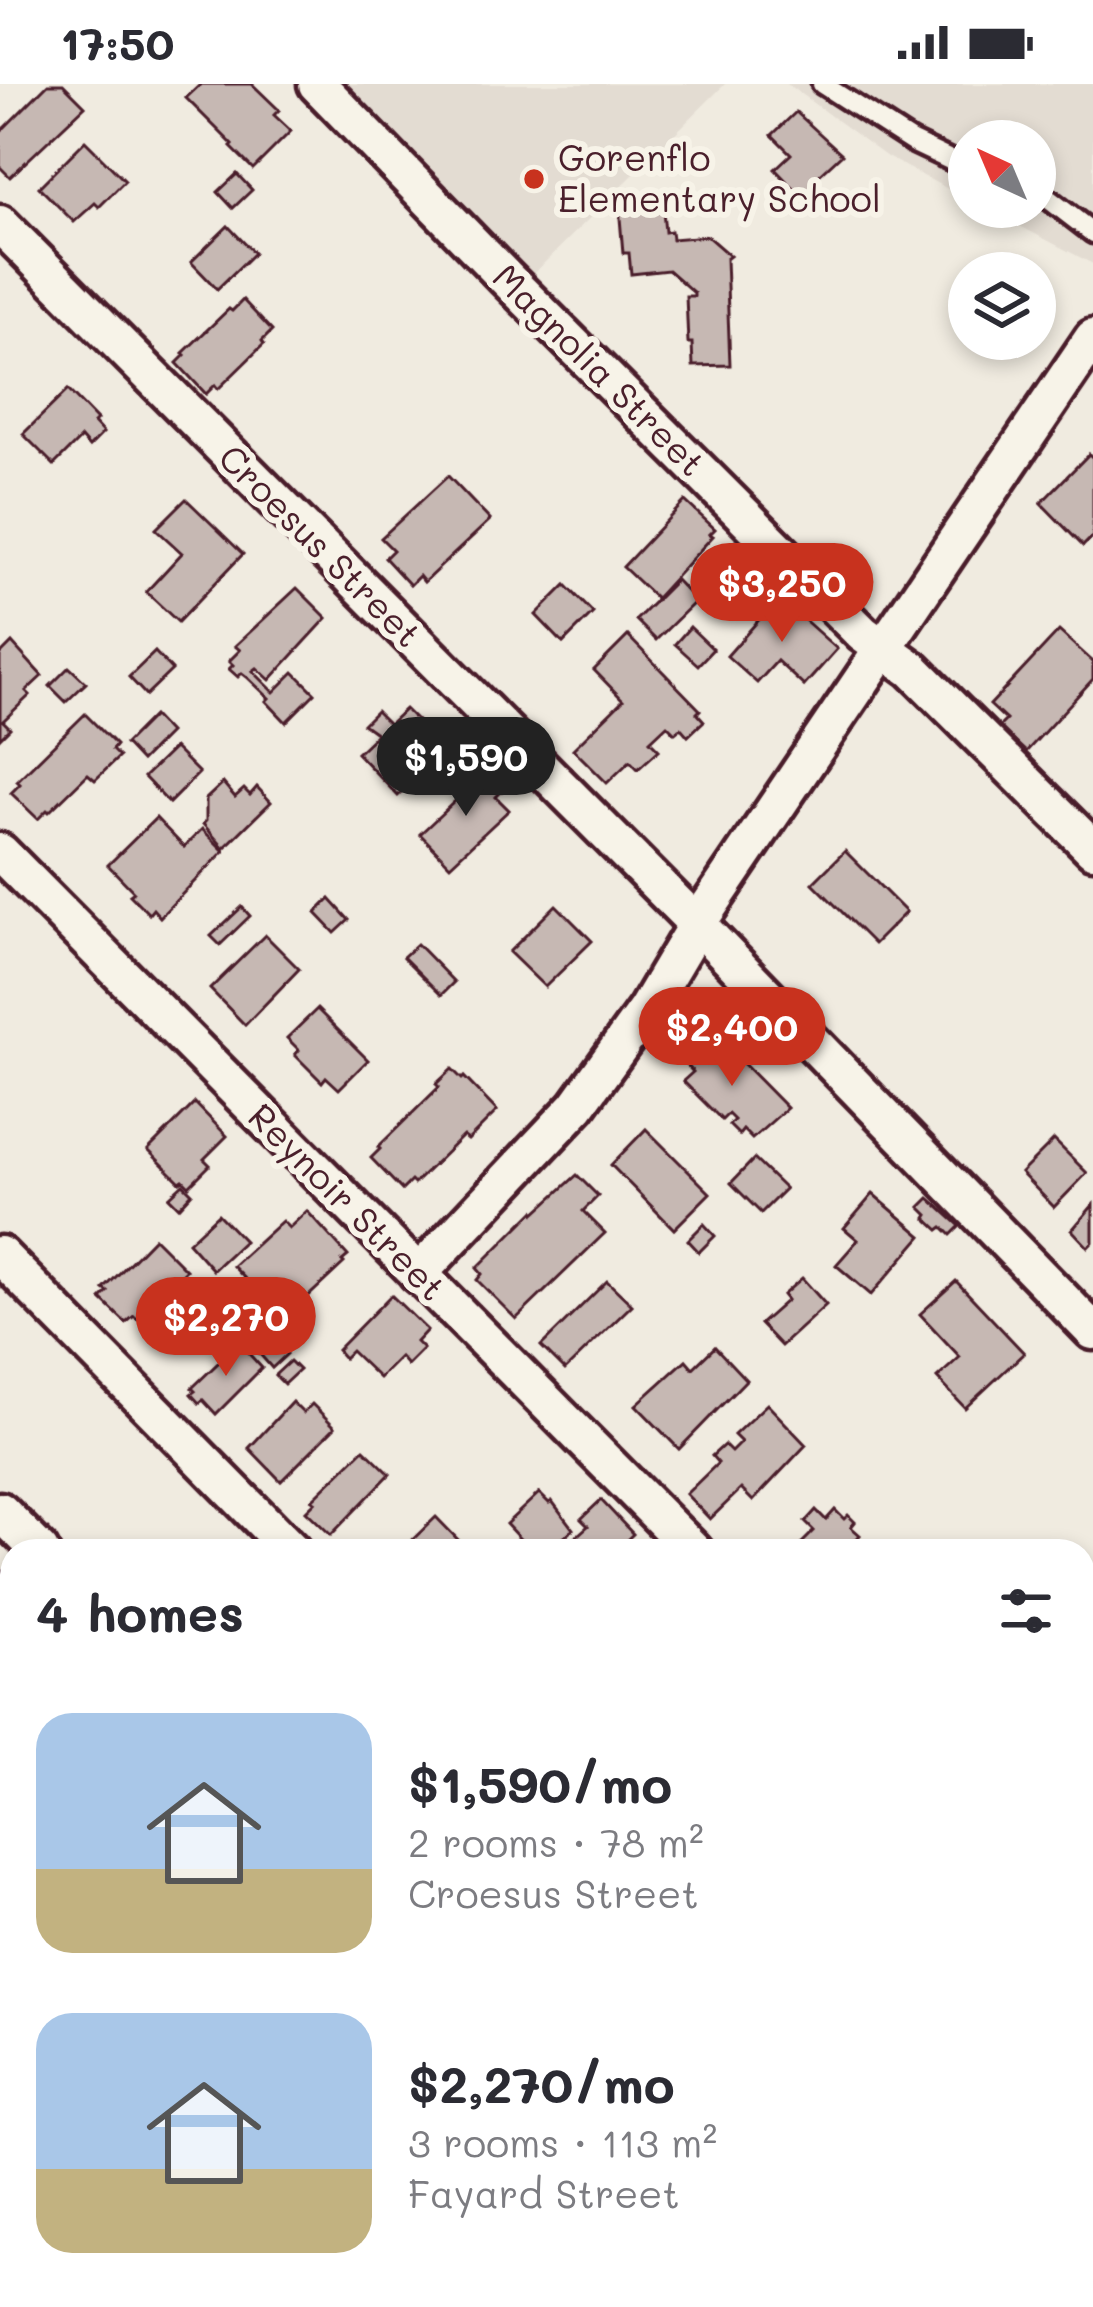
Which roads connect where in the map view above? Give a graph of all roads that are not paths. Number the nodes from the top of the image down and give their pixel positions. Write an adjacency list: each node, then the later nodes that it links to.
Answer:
1 (317, 84): 8 (street, Magnolia Street)
2 (823, 84): 3 (lane)
3 (948, 159)
4 (1056, 205): 6 (lane)
5 (0, 224): 11 (street, Croesus Street)
6 (1093, 233)
7 (1093, 338): 8 (street)
8 (883, 646): 9 (street, Magnolia Street); 11 (street)
9 (1093, 849)
10 (0, 852): 13 (street, Reynoir Street)
11 (697, 924): 13 (street); 14 (street, Croesus Street)
12 (0, 1255): 17 (street)
13 (418, 1274): 18 (street, Reynoir Street)
14 (1093, 1330)
15 (0, 1511): 16 (street)
16 (28, 1539)
17 (280, 1539)
18 (682, 1539)

